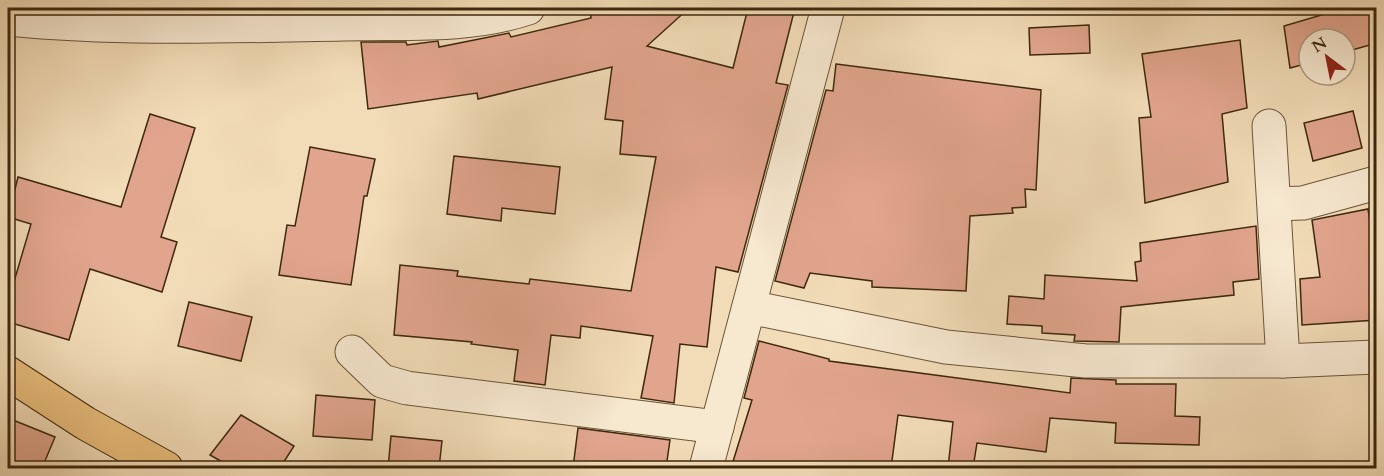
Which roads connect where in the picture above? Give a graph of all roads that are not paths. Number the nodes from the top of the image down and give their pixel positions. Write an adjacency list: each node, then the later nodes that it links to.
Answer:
1 (528, 8): 3 (street)
2 (828, 8): 7 (street)
3 (8, 19)
4 (1269, 126): 6 (street)
5 (1377, 183): 6 (street)
6 (1275, 204): 10 (street)
7 (749, 307): 10 (street); 12 (street)
8 (352, 352): 12 (street)
9 (1377, 357): 10 (street)
10 (1283, 361)
11 (8, 373): 13 (main road)
12 (717, 427): 14 (street)
13 (166, 468)
14 (706, 468)

